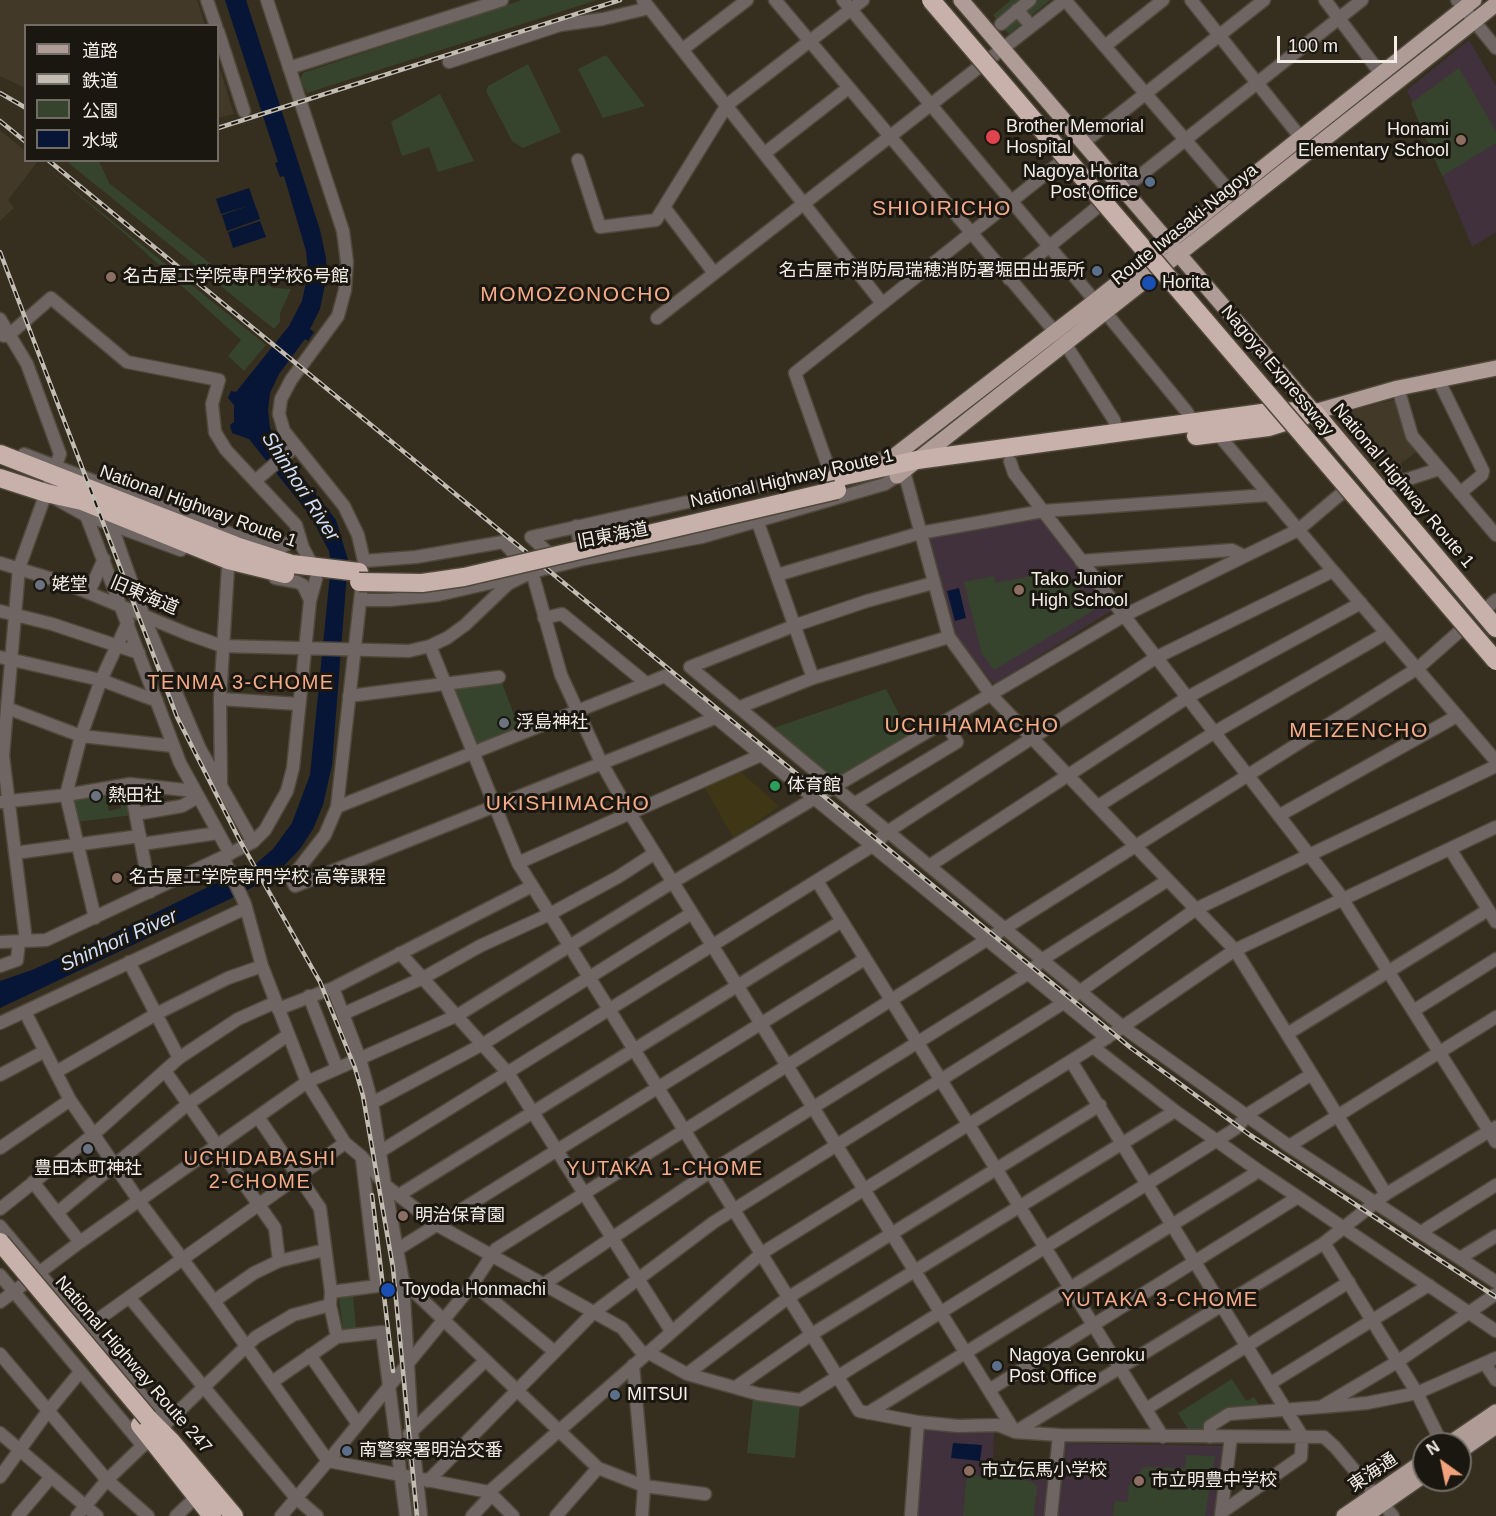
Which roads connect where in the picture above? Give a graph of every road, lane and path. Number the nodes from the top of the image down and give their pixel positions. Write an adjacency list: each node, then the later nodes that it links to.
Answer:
1 (207, 0): 27 (street)
2 (267, 0): 37 (street)
3 (456, 0): 23 (street)
4 (502, 0): 23 (street)
5 (747, 0): 33 (street)
6 (775, 0): 30 (street)
7 (863, 0): 22 (street)
8 (921, 0): 36 (main road)
9 (932, 0): 149 (highway, Nagoya Expressway, bridge)
10 (945, 0): 140 (highway, Nagoya Expressway)
11 (961, 0): 34 (main road)
12 (1030, 0): 24 (street)
13 (1065, 0): 31 (street); 34 (street)
14 (1163, 0): 31 (street)
15 (1191, 0): 29 (street)
16 (1264, 0): 29 (street)
17 (1325, 0): 25 (street)
18 (1362, 0): 25 (street)
19 (1465, 3): 26 (street); 38 (main road, Route Iwasaki-Nagoya)
20 (646, 4): 33 (street); 35 (street)
21 (1496, 4): 26 (main road, Route Iwasaki-Nagoya)
22 (847, 5): 30 (street); 42 (street)
23 (460, 13): 37 (street)
24 (1011, 16)
25 (1339, 18): 38 (street); 39 (street)
26 (1474, 21): 32 (street); 61 (main road, Route Iwasaki-Nagoya)
27 (215, 24)
28 (219, 34): 44 (street)
29 (1219, 34): 39 (street); 41 (street)
30 (808, 42): 40 (street); 43 (street)
31 (1105, 46): 41 (street)
32 (1496, 48)
33 (683, 49): 43 (street)
34 (1003, 50): 36 (street); 48 (main road)
35 (449, 62)
36 (978, 66): 42 (street); 51 (main road)
37 (289, 68): 83 (street)
38 (1382, 74): 46 (main road, Route Iwasaki-Nagoya)
39 (1257, 83): 46 (street); 47 (street)
40 (847, 89): 45 (street); 49 (street)
41 (1144, 93): 47 (street); 48 (street)
42 (930, 104): 45 (street); 54 (street)
43 (727, 105): 49 (street); 57 (street)
44 (244, 111)
45 (889, 136): 55 (street); 58 (street)
46 (1301, 138): 53 (main road, Route Iwasaki-Nagoya)
47 (1185, 140): 52 (street); 53 (street)
48 (1083, 143): 52 (main road)
49 (765, 153): 55 (street)
50 (578, 160): 57 (street)
51 (1062, 161): 54 (street); 56 (main road)
52 (1123, 189): 59 (main road)
53 (1231, 193): 59 (main road, Route Iwasaki-Nagoya)
54 (1011, 200): 58 (street); 60 (street)
55 (804, 203): 63 (street); 67 (street)
56 (1100, 205): 60 (street); 62 (main road)
57 (664, 207): 63 (street)
58 (970, 233): 65 (street); 67 (street)
59 (1169, 242): 61 (main road); 62 (main road, Route Iwasaki-Nagoya)
60 (1049, 247): 65 (street); 66 (street)
61 (1180, 254): 64 (main road, Route Iwasaki-Nagoya); 77 (main road)
62 (1146, 260): 64 (main road); 66 (main road, Route Iwasaki-Nagoya)
63 (714, 273): 69 (street)
64 (1156, 273): 68 (main road, Route Iwasaki-Nagoya); 78 (main road)
65 (1009, 279): 71 (street)
66 (1095, 301): 71 (main road, Route Iwasaki-Nagoya)
67 (882, 303): 93 (street)
68 (1106, 314): 73 (main road, Route Iwasaki-Nagoya); 79 (street)
69 (657, 318)
70 (0, 319): 72 (street)
71 (1054, 332): 73 (street); 87 (main road, Route Iwasaki-Nagoya)
72 (5, 335): 89 (street); 92 (street)
73 (1066, 345): 81 (street); 85 (main road, Route Iwasaki-Nagoya)
74 (1496, 368): 75 (main road)
75 (1438, 379): 76 (main road); 96 (street)
76 (1398, 388): 77 (main road); 88 (street)
77 (1314, 412): 78 (highway); 94 (highway, National Highway Route 1)
78 (1281, 416): 79 (highway, National Highway Route 1); 80 (highway, National Highway Route 1); 95 (highway)
79 (1194, 424): 81 (highway, National Highway Route 1)
80 (1216, 433): 86 (highway, National Highway Route 1); 98 (street)
81 (1118, 434): 85 (highway, National Highway Route 1)
82 (0, 445): 89 (street)
83 (294, 448): 92 (street); 112 (street)
84 (0, 454): 89 (highway, National Highway Route 1)
85 (917, 460): 87 (highway, National Highway Route 1); 90 (main road, Route Iwasaki-Nagoya)
86 (1011, 460): 90 (highway, National Highway Route 1); 99 (street)
87 (886, 461): 93 (highway, National Highway Route 1)
88 (1439, 469): 94 (street); 96 (street)
89 (53, 470): 97 (street); 108 (street); 119 (highway, National Highway Route 1)
90 (901, 475): 93 (highway, National Highway Route 1); 101 (street, 旧東海道); 105 (street)
91 (0, 478): 97 (highway, National Highway Route 1)
92 (259, 478): 107 (street)
93 (834, 479): 103 (street); 119 (highway, National Highway Route 1)
94 (1380, 491): 128 (highway, National Highway Route 1)
95 (1343, 492): 104 (street); 137 (highway)
96 (1460, 493): 106 (street)
97 (46, 494): 100 (street); 117 (street); 119 (highway, National Highway Route 1)
98 (1268, 495): 99 (street); 104 (street)
99 (1043, 511): 105 (street); 113 (street)
100 (86, 515): 102 (street); 110 (street)
101 (758, 520): 111 (street, 旧東海道); 121 (street)
102 (111, 524): 116 (street); 132 (street)
103 (576, 526): 111 (street); 115 (street)
104 (1298, 530): 109 (street); 118 (street)
105 (920, 533): 121 (street); 122 (street)
106 (1496, 535)
107 (298, 536): 108 (street); 119 (street)
108 (269, 548): 119 (street)
109 (1244, 556): 113 (street); 131 (street)
110 (104, 559): 123 (street); 127 (street)
111 (584, 559): 115 (street, 旧東海道)
112 (364, 561): 120 (street); 124 (street)
113 (1082, 561): 131 (street)
114 (0, 563): 117 (street, 旧東海道)
115 (561, 564): 120 (street, 旧東海道)
116 (228, 567): 119 (street); 142 (street)
117 (19, 568): 123 (street, 旧東海道); 130 (street)
118 (1333, 571): 126 (street); 147 (street)
119 (309, 574): 125 (street); 125 (street)
120 (526, 575): 124 (street); 133 (street); 143 (street, 旧東海道)
121 (777, 575): 135 (street)
122 (933, 583): 135 (street); 139 (street)
123 (89, 592): 127 (street, 旧東海道)
124 (361, 600): 145 (street)
125 (310, 601): 144 (street)
126 (1361, 603): 138 (street); 159 (street)
127 (121, 605): 132 (street, 旧東海道); 134 (street)
128 (1489, 606): 136 (highway, National Highway Route 1)
129 (0, 611): 130 (street)
130 (15, 615): 141 (street); 148 (street)
131 (1125, 615): 147 (street); 157 (street)
132 (144, 617): 142 (street, 旧東海道); 183 (street)
133 (544, 618): 155 (street); 165 (street)
134 (128, 622): 141 (street); 146 (street)
135 (796, 625): 153 (street); 164 (street)
136 (1496, 628)
137 (1461, 630): 150 (street); 151 (highway)
138 (1386, 633): 150 (street); 170 (street)
139 (949, 637): 153 (street); 157 (street)
140 (1496, 641)
141 (117, 646): 146 (street); 154 (street)
142 (222, 646): 144 (street, 旧東海道); 160 (street)
143 (430, 646): 145 (street, 旧東海道); 156 (street)
144 (309, 650): 145 (street, 旧東海道); 163 (street)
145 (352, 651): 158 (street)
146 (139, 653): 162 (street)
147 (1157, 657): 159 (street); 172 (street)
148 (6, 658): 154 (street); 161 (street)
149 (1496, 661)
150 (1418, 668): 166 (street); 180 (street)
151 (1496, 672)
152 (500, 677): 156 (street)
153 (813, 678): 164 (street)
154 (101, 680): 162 (street); 171 (street)
155 (646, 683): 165 (street); 167 (street)
156 (446, 684): 158 (street); 174 (street)
157 (991, 695): 169 (street); 172 (street)
158 (349, 696): 192 (street)
159 (1188, 697): 170 (street); 181 (street)
160 (220, 699): 163 (street); 183 (street)
161 (5, 700): 168 (street); 171 (street)
162 (157, 701): 173 (street)
163 (299, 704): 200 (street)
164 (740, 707): 184 (street)
165 (577, 712): 174 (street); 178 (street)
166 (1457, 716): 177 (street); 195 (street)
167 (715, 718): 176 (street); 178 (street)
168 (3, 721): 175 (street)
169 (945, 721): 184 (street); 189 (street)
170 (1215, 732): 180 (street); 191 (street)
171 (81, 736): 173 (street); 186 (street)
172 (1033, 738): 181 (street); 198 (street)
173 (174, 746): 185 (street)
174 (474, 753): 190 (street); 192 (street)
175 (1, 755): 188 (street)
176 (761, 755): 187 (street); 194 (street)
177 (1496, 761)
178 (601, 762): 190 (street); 194 (street)
179 (1496, 766): 207 (street)
180 (1248, 775): 195 (street); 203 (street)
181 (1068, 776): 191 (street); 210 (street)
182 (130, 784): 185 (street); 186 (street); 193 (street)
183 (221, 784): 200 (street)
184 (835, 787): 187 (street); 189 (street)
185 (196, 794): 193 (street); 197 (street)
186 (66, 795): 188 (street); 201 (street)
187 (815, 798): 202 (street); 213 (street)
188 (4, 802): 205 (street)
189 (854, 804): 198 (street)
190 (494, 805): 192 (street); 209 (street)
191 (1098, 806): 203 (street)
192 (337, 807)
193 (136, 814): 199 (street)
194 (631, 815): 206 (street); 209 (street)
195 (1280, 815): 207 (street)
196 (1496, 827): 204 (street)
197 (218, 832): 199 (street); 208 (street)
198 (887, 832): 202 (street); 210 (street)
199 (141, 840): 201 (street); 215 (street)
200 (253, 842): 208 (street)
201 (78, 845): 205 (street); 222 (street)
202 (874, 845): 212 (street); 226 (street)
203 (1136, 846): 211 (street); 225 (street)
204 (1450, 849): 216 (street); 219 (street)
205 (15, 853): 227 (street)
206 (655, 854): 213 (street); 220 (street)
207 (1310, 854): 216 (street); 218 (street)
208 (227, 860): 215 (street); 217 (street)
209 (518, 863): 214 (street)
210 (929, 866): 225 (street)
211 (1168, 880): 218 (street); 234 (street)
212 (817, 881): 223 (street); 230 (street)
213 (673, 882): 221 (street); 229 (street)
214 (532, 886): 220 (street); 232 (street)
215 (150, 891): 222 (street)
216 (1343, 899): 231 (street); 239 (street)
217 (245, 906): 236 (street); 238 (street)
218 (1196, 909): 231 (street); 245 (street)
219 (1488, 910): 224 (street); 239 (street)
220 (550, 914): 229 (street); 242 (street)
221 (692, 914): 230 (street); 241 (street)
222 (95, 918): 227 (street)
223 (842, 921): 233 (street); 243 (street)
224 (1496, 922)
225 (1006, 929): 226 (street); 234 (street)
226 (990, 940): 240 (street); 247 (street)
227 (22, 941): 228 (street); 237 (street)
228 (0, 942)
229 (570, 946): 241 (street); 255 (street)
230 (712, 946): 243 (street); 250 (street)
231 (1235, 950): 259 (street); 260 (street)
232 (400, 953): 242 (street); 244 (street)
233 (866, 959): 247 (street); 258 (street)
234 (1043, 959): 240 (street); 245 (street)
235 (1496, 959): 251 (street)
236 (129, 962): 252 (street); 253 (street)
237 (0, 966)
238 (262, 966): 249 (street); 253 (street)
239 (1387, 971): 251 (street); 260 (street)
240 (1029, 973): 248 (street); 263 (street)
241 (589, 977): 250 (street); 264 (street)
242 (423, 978): 254 (street); 255 (street)
243 (737, 986): 258 (street); 266 (street)
244 (333, 988): 246 (street); 254 (street)
245 (1078, 991): 248 (street); 259 (street)
246 (309, 996): 249 (street); 273 (street)
247 (892, 1001): 263 (street); 272 (street)
248 (1065, 1002): 262 (street); 279 (street)
249 (277, 1006): 261 (street); 269 (street)
250 (610, 1010): 266 (street); 276 (street)
251 (1413, 1011): 268 (street)
252 (25, 1012): 257 (street); 267 (street)
253 (158, 1013): 269 (street); 275 (street)
254 (343, 1014): 270 (street)
255 (458, 1016): 264 (street); 270 (street)
256 (1496, 1017): 268 (street)
257 (0, 1023)
258 (761, 1023): 272 (street); 281 (street)
259 (1123, 1027): 262 (street); 291 (street)
260 (1287, 1034): 277 (street)
261 (288, 1035): 280 (street); 284 (street)
262 (1107, 1038): 265 (street)
263 (917, 1042): 279 (street); 286 (street)
264 (483, 1044): 276 (street); 283 (street)
265 (1093, 1047): 271 (street); 287 (street)
266 (634, 1050): 281 (street); 288 (street)
267 (45, 1051): 275 (street); 278 (street)
268 (1439, 1052): 289 (street); 293 (street)
269 (179, 1058): 274 (street)
270 (360, 1059): 273 (street); 283 (street)
271 (1071, 1061): 285 (street); 292 (street)
272 (788, 1067): 286 (street); 294 (street)
273 (337, 1068): 280 (street)
274 (165, 1071): 284 (street); 295 (street)
275 (56, 1072): 282 (street)
276 (508, 1073): 288 (street); 305 (street)
277 (1312, 1074): 289 (street); 291 (street)
278 (0, 1075)
279 (940, 1079): 292 (street); 300 (street)
280 (307, 1082): 290 (street); 298 (street)
281 (658, 1087): 294 (street); 304 (street)
282 (70, 1100): 295 (street); 303 (street)
283 (372, 1103): 305 (street)
284 (188, 1104): 301 (street); 307 (street)
285 (1100, 1105): 297 (street); 308 (street)
286 (813, 1107): 300 (street); 309 (street)
287 (1175, 1111): 296 (street); 297 (street)
288 (533, 1113): 304 (street); 319 (street)
289 (1338, 1116): 302 (street); 318 (street)
290 (258, 1117): 301 (street); 311 (street)
291 (1246, 1117): 296 (street); 302 (street)
292 (969, 1125): 308 (street); 316 (street)
293 (1492, 1129): 299 (street); 318 (street)
294 (684, 1130): 309 (street); 317 (street)
295 (94, 1134): 307 (street); 312 (street)
296 (1216, 1141): 310 (street); 313 (street)
297 (1122, 1142): 313 (street); 324 (street)
298 (345, 1143): 306 (street); 311 (street)
299 (1496, 1143)
300 (836, 1144): 316 (street); 326 (street)
301 (215, 1146): 321 (street); 322 (street)
302 (1289, 1146): 323 (street)
303 (0, 1148)
304 (557, 1150): 317 (street); 328 (street)
305 (381, 1151): 314 (street)
306 (362, 1157): 314 (street); 364 (street)
307 (114, 1163): 321 (street); 327 (street)
308 (996, 1169): 324 (street); 333 (street)
309 (711, 1171): 326 (street); 335 (street)
310 (1258, 1171): 320 (street); 329 (street)
311 (299, 1176): 322 (street); 341 (street)
312 (33, 1182): 325 (street); 327 (street)
313 (1148, 1184): 329 (street); 339 (street)
314 (385, 1185): 319 (street); 340 (street)
315 (1496, 1185): 332 (street)
316 (864, 1189): 333 (street); 342 (street)
317 (584, 1193): 335 (street); 344 (street)
318 (1386, 1194): 323 (street)
319 (399, 1195): 328 (street)
320 (1298, 1197): 331 (street); 348 (street)
321 (139, 1201): 337 (street); 346 (street)
322 (260, 1204): 346 (street); 347 (street)
323 (1377, 1204): 331 (street); 332 (street)
324 (1019, 1206): 339 (street); 349 (street)
325 (0, 1209)
326 (734, 1209): 342 (street); 353 (street)
327 (58, 1212): 337 (street)
328 (437, 1225): 340 (street); 344 (street)
329 (1172, 1225): 348 (street); 359 (street)
330 (0, 1226): 350 (street)
331 (1344, 1229): 338 (street); 358 (street)
332 (1421, 1232): 345 (street)
333 (892, 1234): 349 (street); 363 (street)
334 (1496, 1236): 345 (street)
335 (612, 1238): 353 (street); 357 (street)
336 (0, 1242): 413 (highway, National Highway Route 247, bridge)
337 (80, 1242): 350 (street)
338 (1324, 1243): 354 (street); 367 (street)
339 (1045, 1248): 359 (street); 368 (street)
340 (398, 1249): 352 (street)
341 (325, 1250): 347 (street); 364 (street)
342 (762, 1253): 363 (street); 375 (street)
343 (0, 1258): 413 (highway, National Highway Route 247)
344 (493, 1258): 356 (street); 357 (street)
345 (1460, 1258): 355 (street)
346 (183, 1259): 362 (street); 365 (street)
347 (279, 1261): 365 (street)
348 (1195, 1262): 367 (street); 373 (street)
349 (914, 1270): 368 (street); 377 (street)
350 (38, 1272): 360 (street); 374 (street)
351 (0, 1275): 360 (street)
352 (402, 1281): 371 (street); 389 (street)
353 (639, 1281): 369 (street); 375 (street)
354 (1348, 1282): 372 (street); 380 (street)
355 (1496, 1282)
356 (473, 1284): 371 (street); 381 (street)
357 (544, 1284): 369 (street)
358 (1429, 1285): 370 (street); 372 (street)
359 (1070, 1288): 373 (street); 382 (street)
360 (13, 1292): 366 (street); 392 (street)
361 (1496, 1294): 370 (street)
362 (129, 1297): 374 (street); 398 (street)
363 (789, 1298): 377 (street); 393 (street)
364 (331, 1299): 378 (street); 379 (street)
365 (214, 1301): 379 (street)
366 (0, 1302)
367 (1223, 1305): 380 (street); 391 (street)
368 (940, 1312): 382 (street); 394 (street)
369 (593, 1313): 381 (street); 384 (street)
370 (1470, 1314): 376 (street); 387 (street)
371 (443, 1320): 386 (street); 389 (street)
372 (1372, 1321): 387 (street); 397 (street)
373 (1093, 1325): 391 (street); 401 (street)
374 (86, 1328): 413 (street)
375 (670, 1331): 384 (street)
376 (1496, 1331)
377 (813, 1334): 394 (street); 400 (street)
378 (338, 1337): 385 (street); 399 (street)
379 (245, 1346): 396 (street); 398 (street)
380 (1248, 1346): 397 (street); 405 (street)
381 (555, 1352): 402 (street)
382 (966, 1353): 401 (street); 409 (street)
383 (0, 1354): 406 (street)
384 (645, 1354): 390 (street); 393 (street)
385 (310, 1355): 396 (street); 411 (street)
386 (485, 1361): 402 (street); 419 (street)
387 (1397, 1362): 403 (street); 404 (street)
388 (1491, 1362): 395 (street); 403 (street)
389 (409, 1363): 399 (street); 419 (street)
390 (633, 1365): 414 (street); 437 (street)
391 (1120, 1369): 405 (street); 415 (street)
392 (80, 1372): 406 (street); 413 (street)
393 (687, 1374): 400 (street)
394 (838, 1375): 400 (street); 409 (street)
395 (1496, 1380)
396 (272, 1382): 428 (street)
397 (1271, 1383): 407 (street)
398 (204, 1386): 413 (street); 441 (street)
399 (389, 1387): 411 (street); 425 (street)
400 (736, 1387)
401 (989, 1390): 415 (street)
402 (516, 1391): 414 (street); 435 (street)
403 (1417, 1393): 404 (street); 416 (street)
404 (1321, 1407): 407 (street)
405 (1146, 1409): 422 (street)
406 (48, 1411): 427 (street); 434 (street)
407 (1288, 1411): 421 (street); 423 (street)
408 (1496, 1412): 417 (main road)
409 (868, 1413): 410 (street)
410 (918, 1422): 415 (street); 460 (street)
411 (358, 1424): 428 (street)
412 (1496, 1426): 426 (main road)
413 (151, 1430): 434 (street); 440 (highway, National Highway Route 247); 450 (highway, National Highway Route 247)
414 (557, 1431): 429 (street); 438 (street)
415 (1015, 1432): 420 (street)
416 (1436, 1432)
417 (1467, 1432)
418 (0, 1433): 427 (street)
419 (412, 1433): 425 (street); 435 (street)
420 (1059, 1434): 422 (street); 461 (street)
421 (1302, 1436): 424 (street); 442 (street); 444 (street)
422 (1163, 1437): 423 (street)
423 (1210, 1437): 424 (street)
424 (1231, 1437): 444 (street)
425 (396, 1438): 431 (street)
426 (1472, 1442)
427 (20, 1450): 432 (street); 433 (street)
428 (328, 1461): 431 (street); 441 (street)
429 (598, 1468): 437 (street); 458 (street)
430 (1412, 1471): 442 (main road, 東海通)
431 (401, 1476): 435 (street); 454 (street)
432 (0, 1477)
433 (51, 1477): 443 (street); 445 (street)
434 (107, 1480): 443 (street); 447 (street)
435 (424, 1480): 438 (street); 455 (street)
436 (1412, 1481): 442 (main road, 東海通)
437 (644, 1486): 439 (street); 459 (street)
438 (489, 1492): 456 (street); 457 (street)
439 (705, 1494)
440 (196, 1497): 448 (street); 449 (highway, National Highway Route 247)
441 (296, 1498): 451 (street); 452 (street)
442 (1379, 1499): 462 (main road, 東海通); 463 (main road, 東海通); 464 (street)
443 (81, 1511): 446 (street)
444 (1221, 1514)
445 (18, 1516)
446 (97, 1516)
447 (148, 1516)
448 (176, 1516)
449 (212, 1516)
450 (234, 1516)
451 (281, 1516)
452 (317, 1516)
453 (401, 1516): 454 (street)
454 (406, 1516)
455 (422, 1516)
456 (472, 1516)
457 (513, 1516)
458 (556, 1516)
459 (642, 1516)
460 (911, 1516)
461 (1051, 1516)
462 (1344, 1516)
463 (1365, 1516)
464 (1394, 1516)

